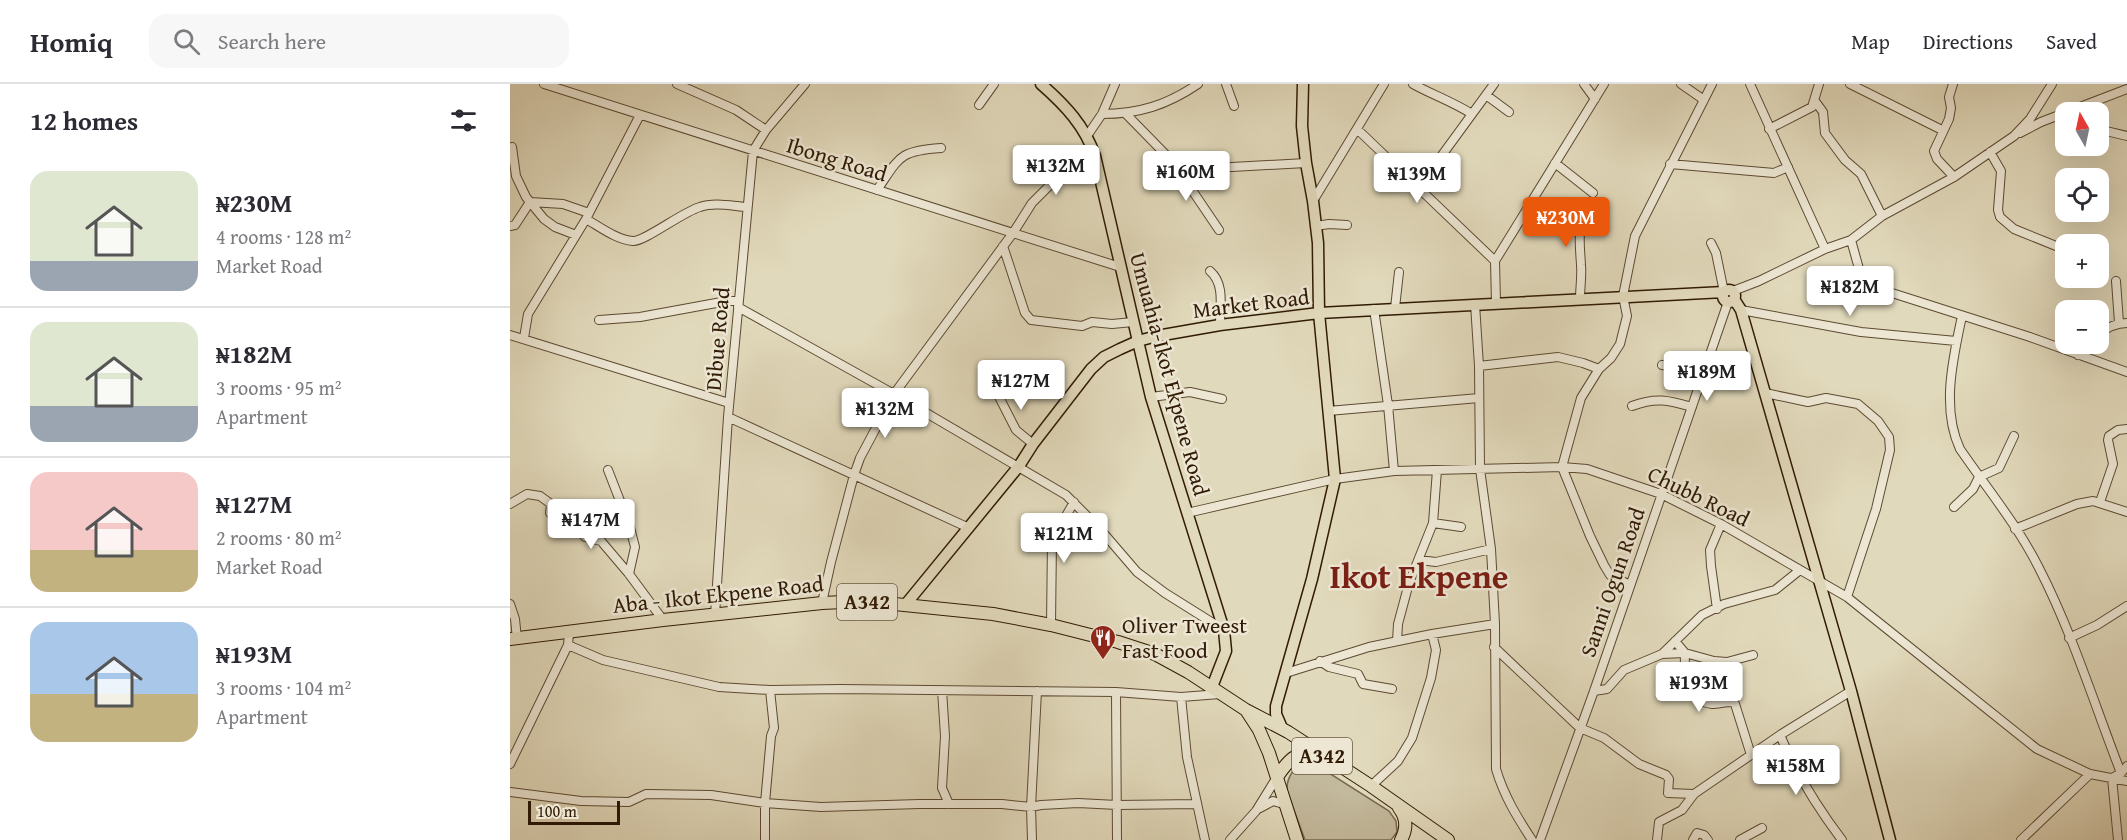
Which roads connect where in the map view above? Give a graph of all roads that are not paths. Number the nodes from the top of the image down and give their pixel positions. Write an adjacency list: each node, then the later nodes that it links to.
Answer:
1 (544, 84): 34 (street, Ibong Road)
2 (677, 84): 38 (street)
3 (805, 84): 38 (street, Dibue Road)
4 (994, 84): 28 (street)
5 (1041, 84): 41 (main road, Umuahia-Ikot Ekpene Road)
6 (1115, 84): 31 (street)
7 (1198, 84): 32 (street)
8 (1226, 84): 29 (street)
9 (1303, 84): 50 (main road)
10 (1384, 84): 36 (street)
11 (1413, 84): 33 (street)
12 (1494, 84): 23 (street)
13 (1584, 84): 24 (street)
14 (1604, 84): 24 (street)
15 (1681, 84): 25 (street)
16 (1712, 84): 25 (street)
17 (1750, 84): 37 (street)
18 (1819, 84): 26 (street)
19 (1850, 84): 39 (street)
20 (1953, 84): 39 (street)
21 (2052, 84): 42 (street)
22 (2127, 89): 27 (street)
23 (1486, 94): 30 (street); 33 (street)
24 (1595, 99): 51 (street)
25 (1704, 100): 52 (street)
26 (1815, 101): 37 (street); 65 (street)
27 (2093, 102)
28 (980, 105)
29 (1234, 106)
30 (1509, 112)
31 (1102, 114): 32 (street); 41 (street)
32 (1126, 114): 49 (street)
33 (1472, 114): 57 (street)
34 (640, 116): 46 (street, Ibong Road); 64 (street)
35 (2055, 117): 42 (street)
36 (1357, 129): 57 (street); 60 (street)
37 (1769, 129): 54 (street)
38 (766, 130): 46 (street, Dibue Road)
39 (1942, 130): 56 (street)
40 (2109, 132): 43 (street)
41 (1087, 136): 48 (main road, Umuahia-Ikot Ekpene Road)
42 (2014, 136): 47 (street)
43 (2127, 136)
44 (512, 147): 61 (street)
45 (941, 148): 58 (street)
46 (753, 151): 58 (street, Ibong Road); 62 (street, Dibue Road)
47 (1990, 152): 56 (street); 75 (street)
48 (1095, 156): 70 (street); 78 (main road, Umuahia-Ikot Ekpene Road)
49 (1173, 162): 53 (street); 55 (street)
50 (1306, 163): 53 (street); 60 (main road)
51 (1556, 163): 59 (street); 77 (street)
52 (1670, 164): 54 (street); 83 (street)
53 (1187, 166): 55 (street)
54 (1788, 166): 76 (street)
55 (1182, 174): 69 (street)
56 (1954, 177): 65 (street)
57 (1418, 188): 77 (street)
58 (877, 190): 70 (street, Ibong Road)
59 (1593, 193)
60 (1313, 201): 68 (main road)
61 (530, 202): 64 (street); 67 (street); 71 (street)
62 (747, 207): 64 (street); 86 (street, Dibue Road)
63 (1589, 209): 84 (street)
64 (588, 216): 71 (street)
65 (1882, 216): 72 (street)
66 (1347, 225): 68 (street)
67 (510, 226)
68 (1316, 226): 91 (main road)
69 (1219, 230)
70 (1013, 233): 74 (street); 78 (street, Ibong Road)
71 (576, 235): 98 (street)
72 (1851, 240): 76 (street); 92 (street)
73 (1711, 243): 82 (street)
74 (1003, 246): 94 (street); 109 (street)
75 (2055, 246)
76 (1826, 249): 82 (street)
77 (1495, 261): 85 (street)
78 (1120, 267): 94 (main road, Umuahia-Ikot Ekpene Road)
79 (1210, 271): 96 (street)
80 (1399, 272): 88 (street)
81 (2116, 281): 95 (street)
82 (1730, 296): 83 (main road, Market Road); 90 (main road); 105 (street, Sanni Ogun Road)
83 (1623, 297): 84 (main road, Market Road); 104 (street)
84 (1580, 299): 85 (main road, Market Road)
85 (1496, 303): 87 (main road, Market Road)
86 (738, 304): 93 (street); 109 (street); 113 (street, Dibue Road)
87 (1475, 304): 88 (main road, Market Road); 103 (street)
88 (1395, 308): 89 (main road, Market Road)
89 (1374, 309): 91 (main road, Market Road); 114 (street)
90 (1741, 310): 100 (street); 108 (main road)
91 (1319, 313): 96 (main road, Market Road); 117 (main road)
92 (1962, 316): 100 (street); 101 (street)
93 (599, 320)
94 (1133, 322): 99 (main road, Umuahia-Ikot Ekpene Road)
95 (2123, 323)
96 (1220, 325): 99 (main road, Market Road)
97 (511, 338): 98 (street)
98 (524, 338): 113 (street)
99 (1138, 341): 110 (main road, Umuahia-Ikot Ekpene Road); 121 (main road, Market Road)
100 (1956, 341): 129 (street)
101 (2078, 355): 106 (street)
102 (1662, 365): 105 (street)
103 (1479, 366): 104 (street); 111 (street)
104 (1599, 369): 123 (street)
105 (1704, 372): 116 (street, Sanni Ogun Road)
106 (2127, 372)
107 (995, 389): 121 (street)
108 (1765, 393): 147 (main road); 149 (street)
109 (894, 394): 122 (street); 128 (street)
110 (1151, 397): 112 (street); 137 (main road, Umuahia-Ikot Ekpene Road)
111 (1479, 398): 114 (street); 124 (street)
112 (1222, 399)
113 (729, 403): 118 (street, Dibue Road)
114 (1388, 405): 117 (street); 127 (street)
115 (1632, 406): 116 (street)
116 (1692, 406): 131 (street, Sanni Ogun Road)
117 (1328, 411): 130 (main road)
118 (728, 417): 128 (street); 155 (street, Dibue Road)
119 (2127, 429): 133 (street)
120 (2014, 436): 129 (street)
121 (1033, 444): 122 (main road, Market Road)
122 (1019, 466): 132 (street); 141 (main road, Market Road)
123 (1562, 467): 124 (street, Chubb Road); 131 (street, Chubb Road); 148 (street)
124 (1480, 469): 126 (street, Chubb Road); 143 (street)
125 (608, 470): 146 (street)
126 (1437, 470): 127 (street, Chubb Road); 138 (street)
127 (1394, 471): 130 (street, Chubb Road)
128 (854, 475): 141 (street); 150 (street)
129 (1979, 477): 135 (street); 142 (street)
130 (1335, 479): 137 (street, Chubb Road); 171 (main road)
131 (1661, 494): 139 (street, Chubb Road); 148 (street, Sanni Ogun Road)
132 (1074, 502): 158 (street); 159 (street)
133 (2100, 502): 136 (street); 142 (street)
134 (510, 504): 146 (street)
135 (1954, 507)
136 (2127, 512)
137 (1187, 513): 159 (main road, Umuahia-Ikot Ekpene Road)
138 (1433, 523): 140 (street); 144 (street)
139 (1721, 525): 145 (street, Chubb Road); 154 (street)
140 (1461, 527)
141 (969, 528): 152 (main road, Market Road)
142 (2015, 529): 161 (street)
143 (1491, 549): 144 (street); 157 (street)
144 (1419, 560): 164 (street)
145 (1800, 570): 147 (street, Chubb Road); 154 (street)
146 (629, 574): 156 (street)
147 (1818, 579): 149 (street, Chubb Road); 178 (main road)
148 (1630, 585): 177 (street, Sanni Ogun Road)
149 (1847, 597): 190 (street, Chubb Road)
150 (822, 603): 152 (highway, Aba - Ikot Ekpene Road / A342); 155 (highway, Aba - Ikot Ekpene Road / A342)
151 (510, 604): 162 (street)
152 (906, 604): 158 (highway, Aba - Ikot Ekpene Road / A342)
153 (2127, 606): 161 (street)
154 (1717, 609): 165 (street)
155 (715, 615): 156 (highway, Aba - Ikot Ekpene Road / A342)
156 (663, 620): 163 (highway, Aba - Ikot Ekpene Road / A342)
157 (1495, 624): 160 (street); 166 (street)
158 (1051, 625): 175 (highway, Aba - Ikot Ekpene Road / A342)
159 (1224, 630): 175 (main road, Umuahia-Ikot Ekpene Road)
160 (1432, 633): 164 (street); 194 (street)
161 (2069, 638): 189 (street)
162 (513, 639): 163 (highway, Aba - Ikot Ekpene Road / A342)
163 (568, 639): 173 (street); 187 (street)
164 (1397, 641): 170 (street)
165 (1675, 641): 167 (street); 168 (street)
166 (1494, 647): 183 (street); 214 (street)
167 (1685, 653): 168 (street); 169 (street); 186 (street)
168 (1662, 654): 177 (street)
169 (1753, 655)
170 (1320, 661): 171 (street); 172 (street)
171 (1286, 673): 182 (main road)
172 (1392, 689)
173 (770, 690): 174 (street); 197 (street)
174 (942, 690): 176 (street); 198 (street)
175 (1217, 690): 180 (street); 181 (highway, Aba - Ikot Ekpene Road / A342)
176 (1037, 691): 179 (street); 203 (street)
177 (1594, 691): 183 (street, Sanni Ogun Road)
178 (1851, 691): 184 (street); 221 (main road)
179 (1116, 692): 180 (street); 201 (street)
180 (1181, 697): 199 (street)
181 (1246, 710): 182 (highway, Aba - Ikot Ekpene Road / A342); 191 (highway)
182 (1282, 728): 185 (highway, Aba - Ikot Ekpene Road / A342)
183 (1581, 728): 196 (street); 215 (street, Sanni Ogun Road)
184 (1780, 735): 186 (street); 220 (street)
185 (1320, 755): 191 (highway); 194 (highway, Aba - Ikot Ekpene Road / A342)
186 (1750, 755): 196 (street)
187 (510, 764)
188 (2127, 766): 189 (street)
189 (2121, 773): 192 (street)
190 (2090, 774): 192 (street, Chubb Road); 222 (street)
191 (1277, 777): 202 (highway); 204 (street)
192 (2112, 778): 193 (street, Chubb Road); 223 (street)
193 (2127, 781)
194 (1371, 786): 200 (highway, Aba - Ikot Ekpene Road / A342)
195 (510, 792): 197 (street)
196 (1694, 794): 216 (street)
197 (765, 802): 198 (street); 207 (street)
198 (949, 804): 203 (street)
199 (1197, 804): 201 (street); 210 (street)
200 (1396, 804): 212 (highway); 213 (highway, Aba - Ikot Ekpene Road / A342)
201 (1117, 805): 203 (street); 209 (street)
202 (1287, 805): 204 (street); 206 (highway)
203 (1031, 807): 208 (street)
204 (1256, 811): 211 (street)
205 (1762, 828): 219 (street)
206 (1297, 839)
207 (765, 840)
208 (1032, 840)
209 (1117, 840)
210 (1204, 840)
211 (1230, 840)
212 (1401, 840)
213 (1448, 840)
214 (1532, 840)
215 (1539, 840)
216 (1657, 840)
217 (1693, 840): 218 (street)
218 (1708, 840)
219 (1740, 840)
220 (1842, 840)
221 (1890, 840)
222 (2021, 840)
223 (2118, 840)

